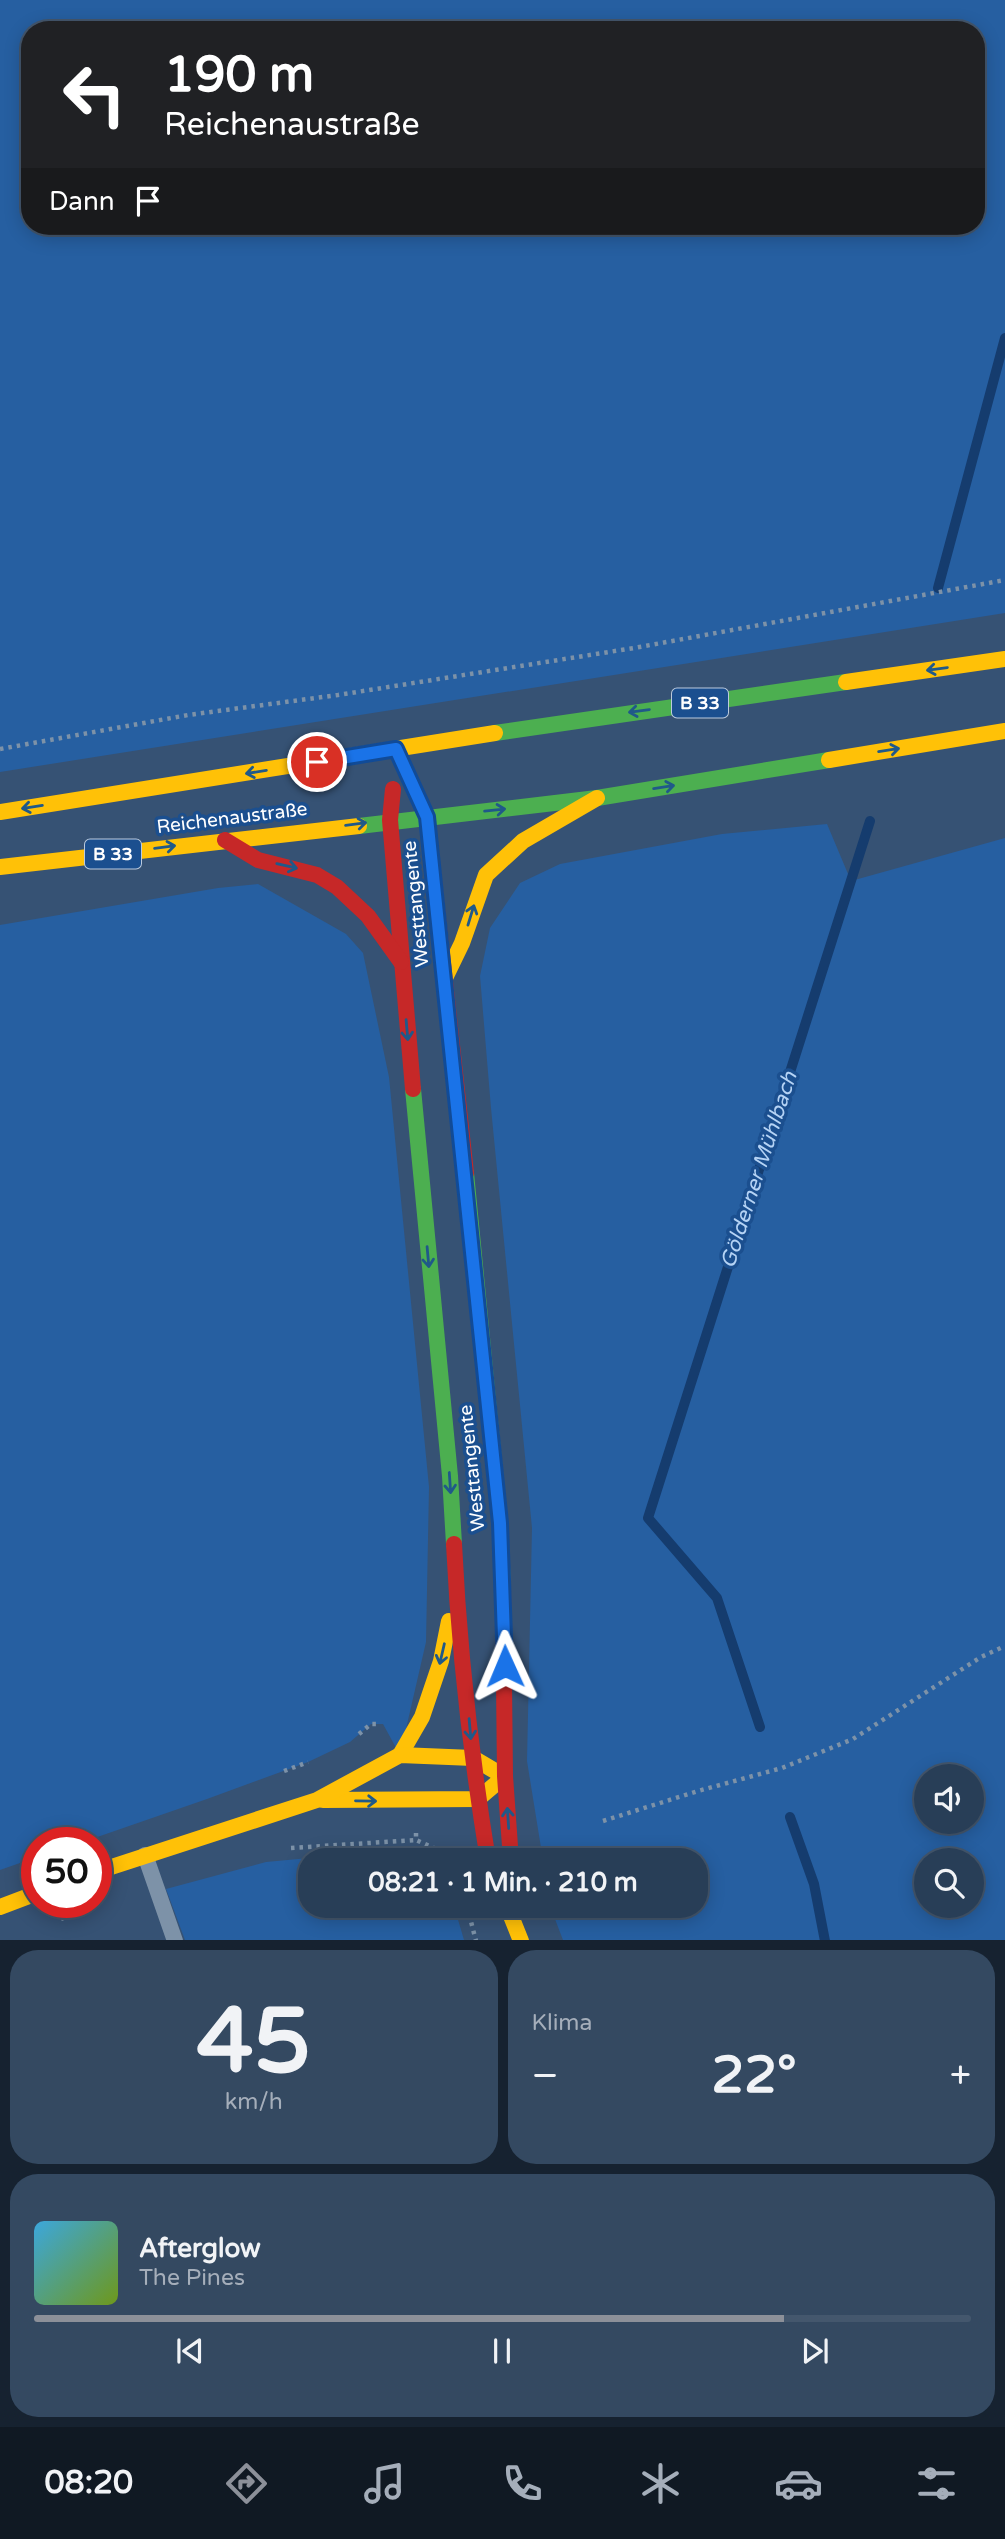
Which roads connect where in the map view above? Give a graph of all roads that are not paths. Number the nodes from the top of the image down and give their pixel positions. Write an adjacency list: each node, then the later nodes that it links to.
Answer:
1 (1005, 659): 3 (main road, B 33, one-way to 3)
2 (1005, 731): 4 (main road, B 33, one-way to 2)
3 (396, 749): 5 (main road, Reichenaustraße / B 33, one-way to 5); 6 (main road, Westtangente); 7 (main road, Westtangente)
4 (597, 798): 6 (main road, B 33, one-way to 4); 11 (main road, one-way to 4)
5 (0, 812)
6 (427, 817): 7 (main road, Reichenaustraße / B 33); 11 (main road, Westtangente)
7 (390, 820): 8 (main road, Reichenaustraße / B 33, one-way to 7); 10 (main road, Westtangente)
8 (225, 840): 9 (main road, Reichenaustraße / B 33, one-way to 8); 10 (main road, one-way to 10)
9 (0, 867)
10 (401, 962): 12 (main road, Westtangente, one-way to 12)
11 (445, 977): 15 (main road, Westtangente)
12 (456, 1588): 13 (main road, one-way to 13); 14 (main road, Westtangente, one-way to 14)
13 (400, 1755): 14 (main road); 17 (main road)
14 (473, 1758): 15 (main road); 16 (main road, Westtangente)
15 (505, 1776): 16 (main road); 19 (main road, Westtangente, one-way to 15)
16 (478, 1799): 17 (main road, one-way to 16); 18 (main road, Westtangente)
17 (317, 1800): 20 (main road)
18 (486, 1848)
19 (510, 1848)
20 (145, 1854): 21 (main road); 27 (lane)
21 (112, 1866)
22 (21, 1900): 23 (main road)
23 (0, 1907)
24 (513, 1918): 26 (main road)
25 (516, 1918): 26 (main road)
26 (516, 1924): 28 (main road)
27 (174, 1940)
28 (521, 1940)

